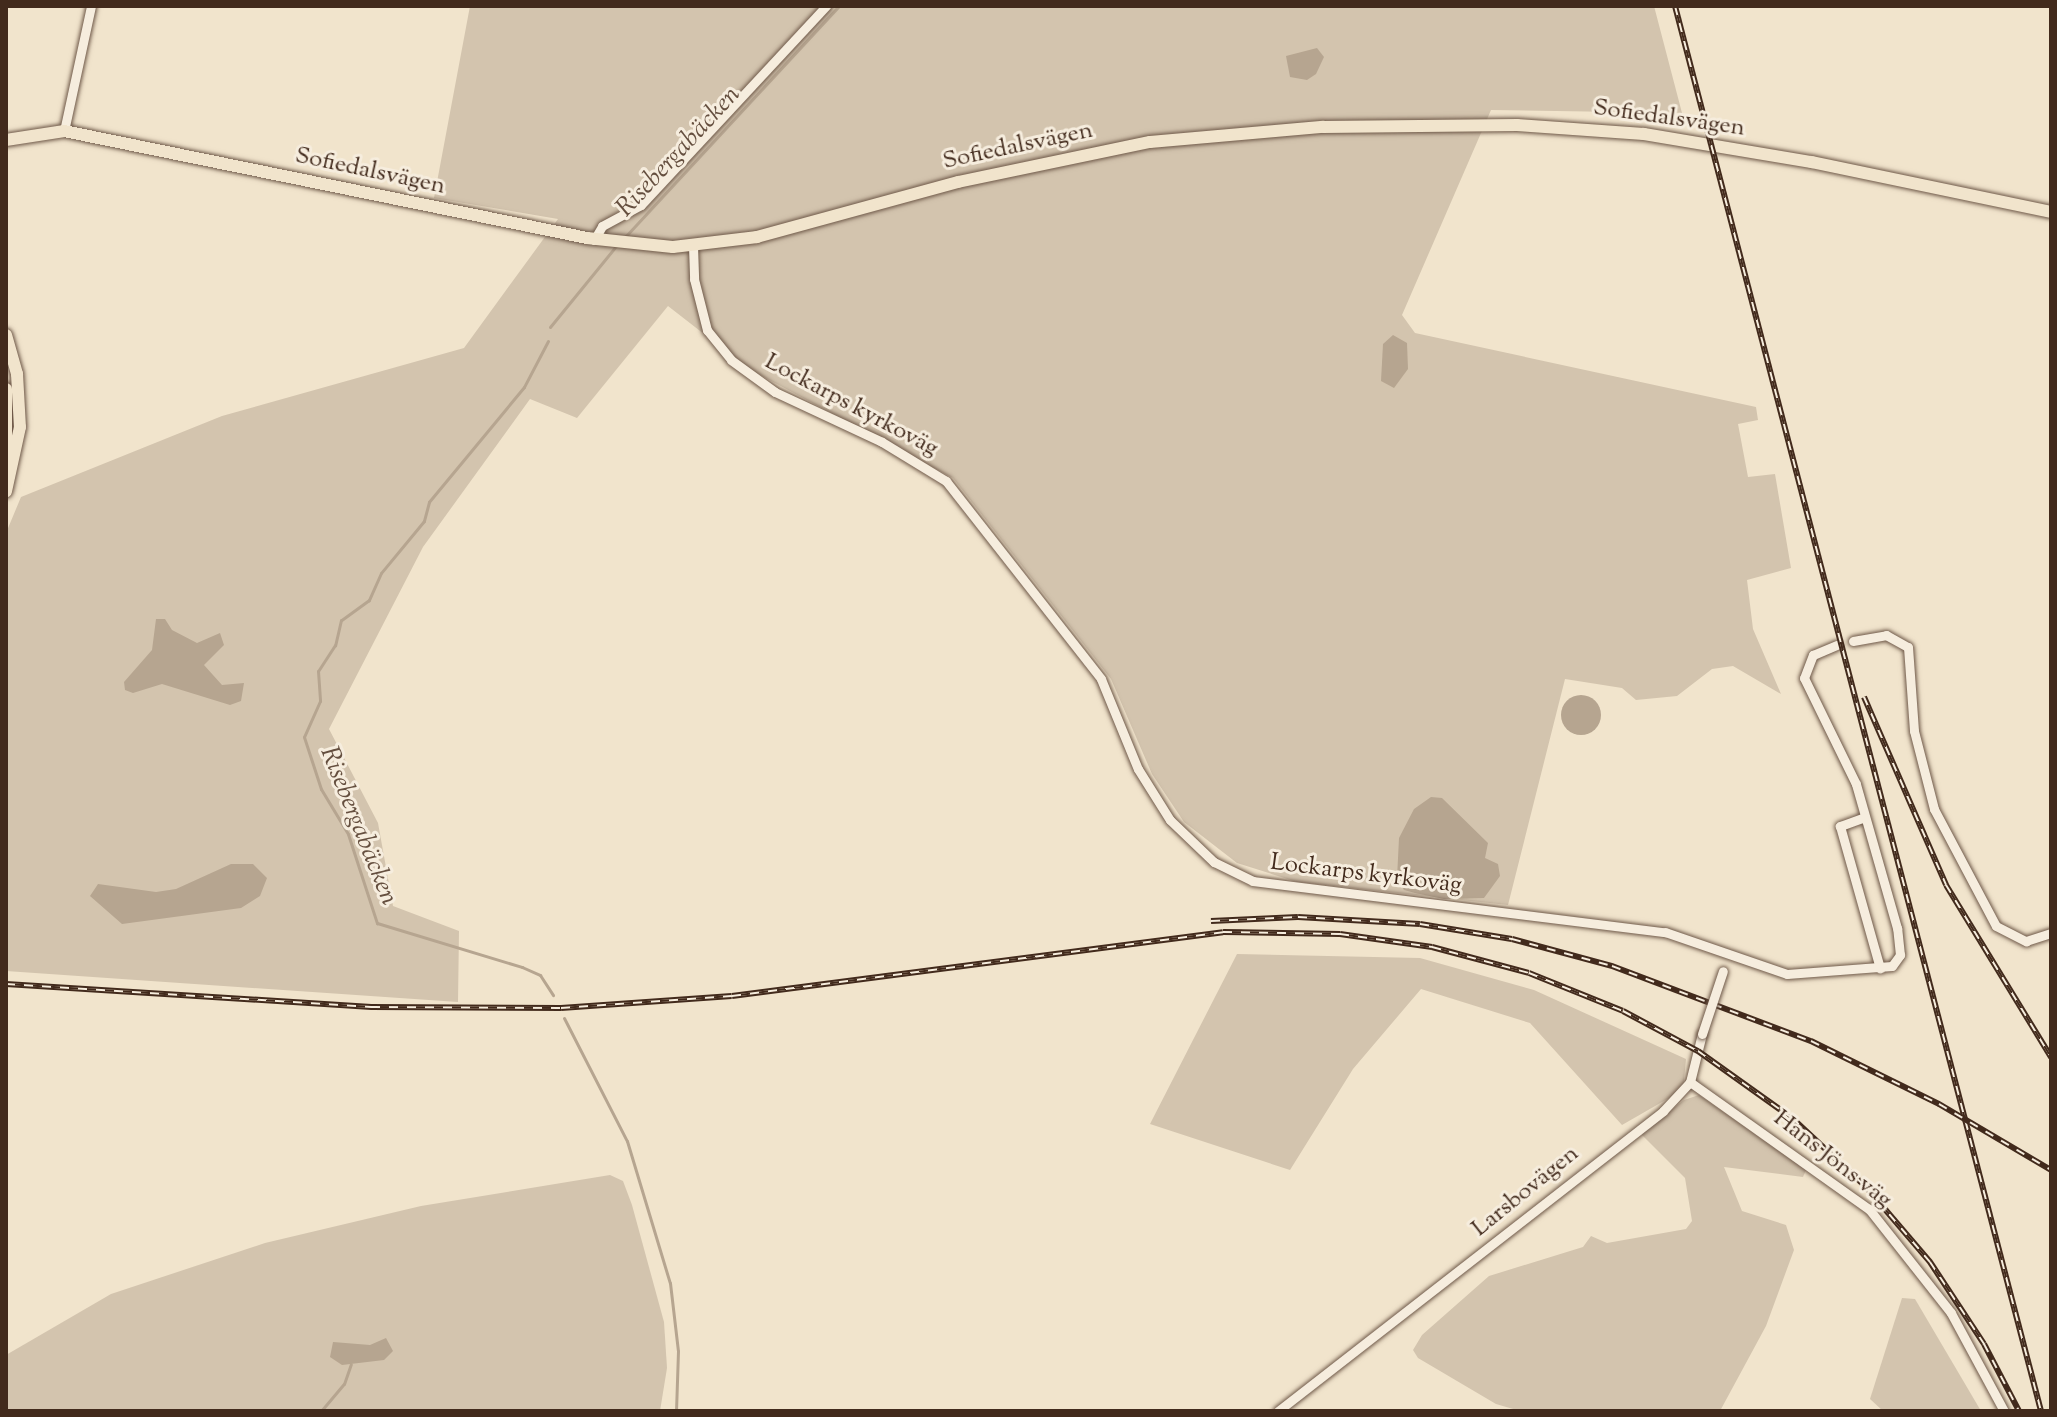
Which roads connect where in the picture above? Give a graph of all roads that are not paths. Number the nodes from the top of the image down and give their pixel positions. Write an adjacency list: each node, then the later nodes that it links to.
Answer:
1 (91, 6): 3 (street)
2 (826, 6): 6 (street)
3 (64, 131): 4 (main road, Sofiedalsvägen); 6 (main road, Sofiedalsvägen)
4 (6, 140)
5 (2051, 212): 7 (main road, Sofiedalsvägen)
6 (598, 240): 7 (main road, Sofiedalsvägen)
7 (693, 246): 16 (street, Lockarps kyrkoväg)
8 (7, 342): 11 (main road)
9 (6, 389): 10 (main road)
10 (6, 454)
11 (6, 491)
12 (1853, 641): 15 (street)
13 (1837, 645): 14 (street)
14 (1865, 817): 17 (street); 17 (street)
15 (2051, 933)
16 (1728, 955): 17 (street, Lockarps kyrkoväg); 18 (street, Larsbovägen, bridge)
17 (1880, 968)
18 (1690, 1082): 19 (street, Larsbovägen); 20 (street, Hans Jöns väg)
19 (1278, 1411)
20 (2004, 1411)

